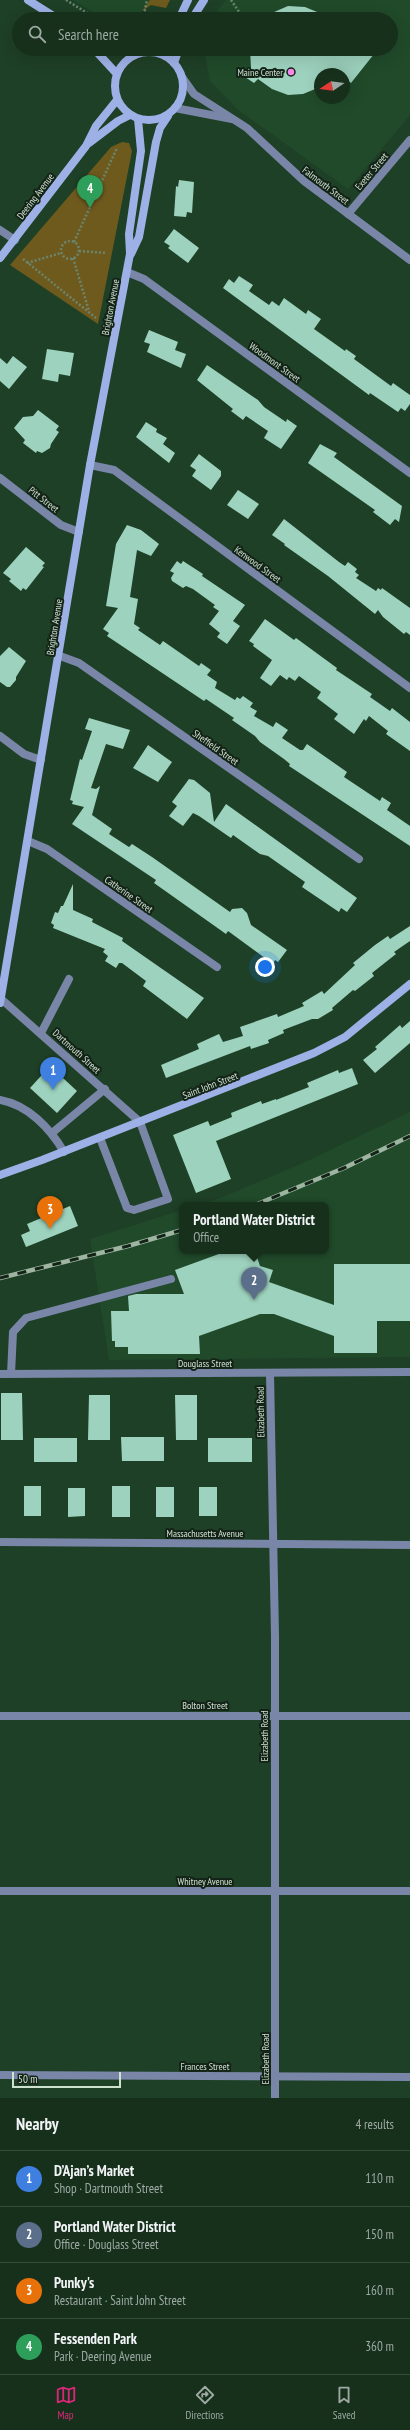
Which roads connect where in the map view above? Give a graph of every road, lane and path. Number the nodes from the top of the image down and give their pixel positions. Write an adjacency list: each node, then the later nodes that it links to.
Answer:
1 (28, 0): 7 (main road)
2 (66, 0): 8 (path)
3 (147, 0): 9 (path)
4 (188, 0): 10 (main road)
5 (204, 0): 11 (main road)
6 (231, 0): 12 (path)
7 (47, 12)
8 (86, 12)
9 (144, 12)
10 (182, 12)
11 (196, 12)
12 (239, 12)
13 (100, 56): 18 (main road)
14 (133, 56): 18 (main road)
15 (165, 56): 17 (main road)
16 (176, 56): 17 (main road)
17 (174, 63): 19 (main road)
18 (117, 74): 20 (main road)
19 (182, 78): 21 (main road); 23 (street, Falmouth Street)
20 (117, 100): 22 (main road); 25 (main road, Deering Avenue)
21 (172, 111): 22 (main road); 23 (street, Falmouth Street); 34 (main road, Brighton Avenue)
22 (134, 117): 25 (main road, Deering Avenue); 34 (main road, Brighton Avenue)
23 (235, 120): 27 (street, Falmouth Street)
24 (410, 140): 27 (street, Exeter Street)
25 (86, 146): 29 (main road, Deering Avenue)
26 (115, 148): 30 (path)
27 (348, 214): 38 (street, Falmouth Street)
28 (0, 230): 29 (street)
29 (15, 240): 35 (main road, Deering Avenue)
30 (74, 242): 31 (path); 32 (path)
31 (79, 251): 33 (path); 36 (path)
32 (61, 253): 36 (path); 39 (path)
33 (107, 253)
34 (130, 254): 40 (main road, Brighton Avenue)
35 (0, 258)
36 (73, 258): 41 (path)
37 (22, 259): 39 (path)
38 (410, 260)
39 (27, 263): 41 (path)
40 (127, 272): 43 (main road, Brighton Avenue); 44 (street, Woodmont Street)
41 (90, 312): 42 (path)
42 (96, 318)
43 (90, 465): 46 (main road, Brighton Avenue); 48 (street, Kenwood Street)
44 (410, 472)
45 (0, 478): 46 (street, Pitt Street)
46 (79, 532): 47 (main road, Brighton Avenue)
47 (60, 656): 50 (main road, Brighton Avenue); 52 (street, Sheffield Street)
48 (410, 688)
49 (0, 736): 50 (street)
50 (41, 760): 51 (main road, Brighton Avenue)
51 (28, 841): 53 (street, Catherine Street); 56 (main road, Brighton Avenue)
52 (359, 859)
53 (217, 967)
54 (68, 979): 57 (street)
55 (410, 984): 60 (main road, Saint John Street)
56 (0, 1000): 57 (street, Dartmouth Street)
57 (42, 1033): 58 (street, Dartmouth Street)
58 (105, 1089): 60 (street, Dartmouth Street); 61 (street)
59 (0, 1100): 61 (street)
60 (140, 1122): 62 (main road, Saint John Street); 62 (street)
61 (52, 1133): 63 (street)
62 (100, 1138): 63 (main road, Saint John Street)
63 (64, 1152): 64 (main road, Saint John Street)
64 (0, 1175)
65 (171, 1279): 69 (street)
66 (410, 1372): 67 (street, Douglass Street)
67 (270, 1373): 69 (street, Douglass Street); 71 (street, Elizabeth Road)
68 (0, 1374): 69 (street, Douglass Street)
69 (11, 1374)
70 (0, 1542): 71 (street, Massachusetts Avenue)
71 (274, 1543): 72 (street, Massachusetts Avenue); 73 (street, Elizabeth Road)
72 (410, 1545)
73 (274, 1715): 74 (street, Bolton Street); 75 (street, Bolton Street); 77 (street, Elizabeth Road)
74 (0, 1716)
75 (410, 1716)
76 (0, 1890): 77 (street, Whitney Avenue)
77 (276, 1891): 78 (street, Whitney Avenue); 80 (street, Elizabeth Road)
78 (410, 1891)
79 (0, 2075): 80 (street, Frances Street)
80 (275, 2076): 81 (street, Frances Street); 82 (street, Elizabeth Road)
81 (410, 2077)
82 (275, 2098)

